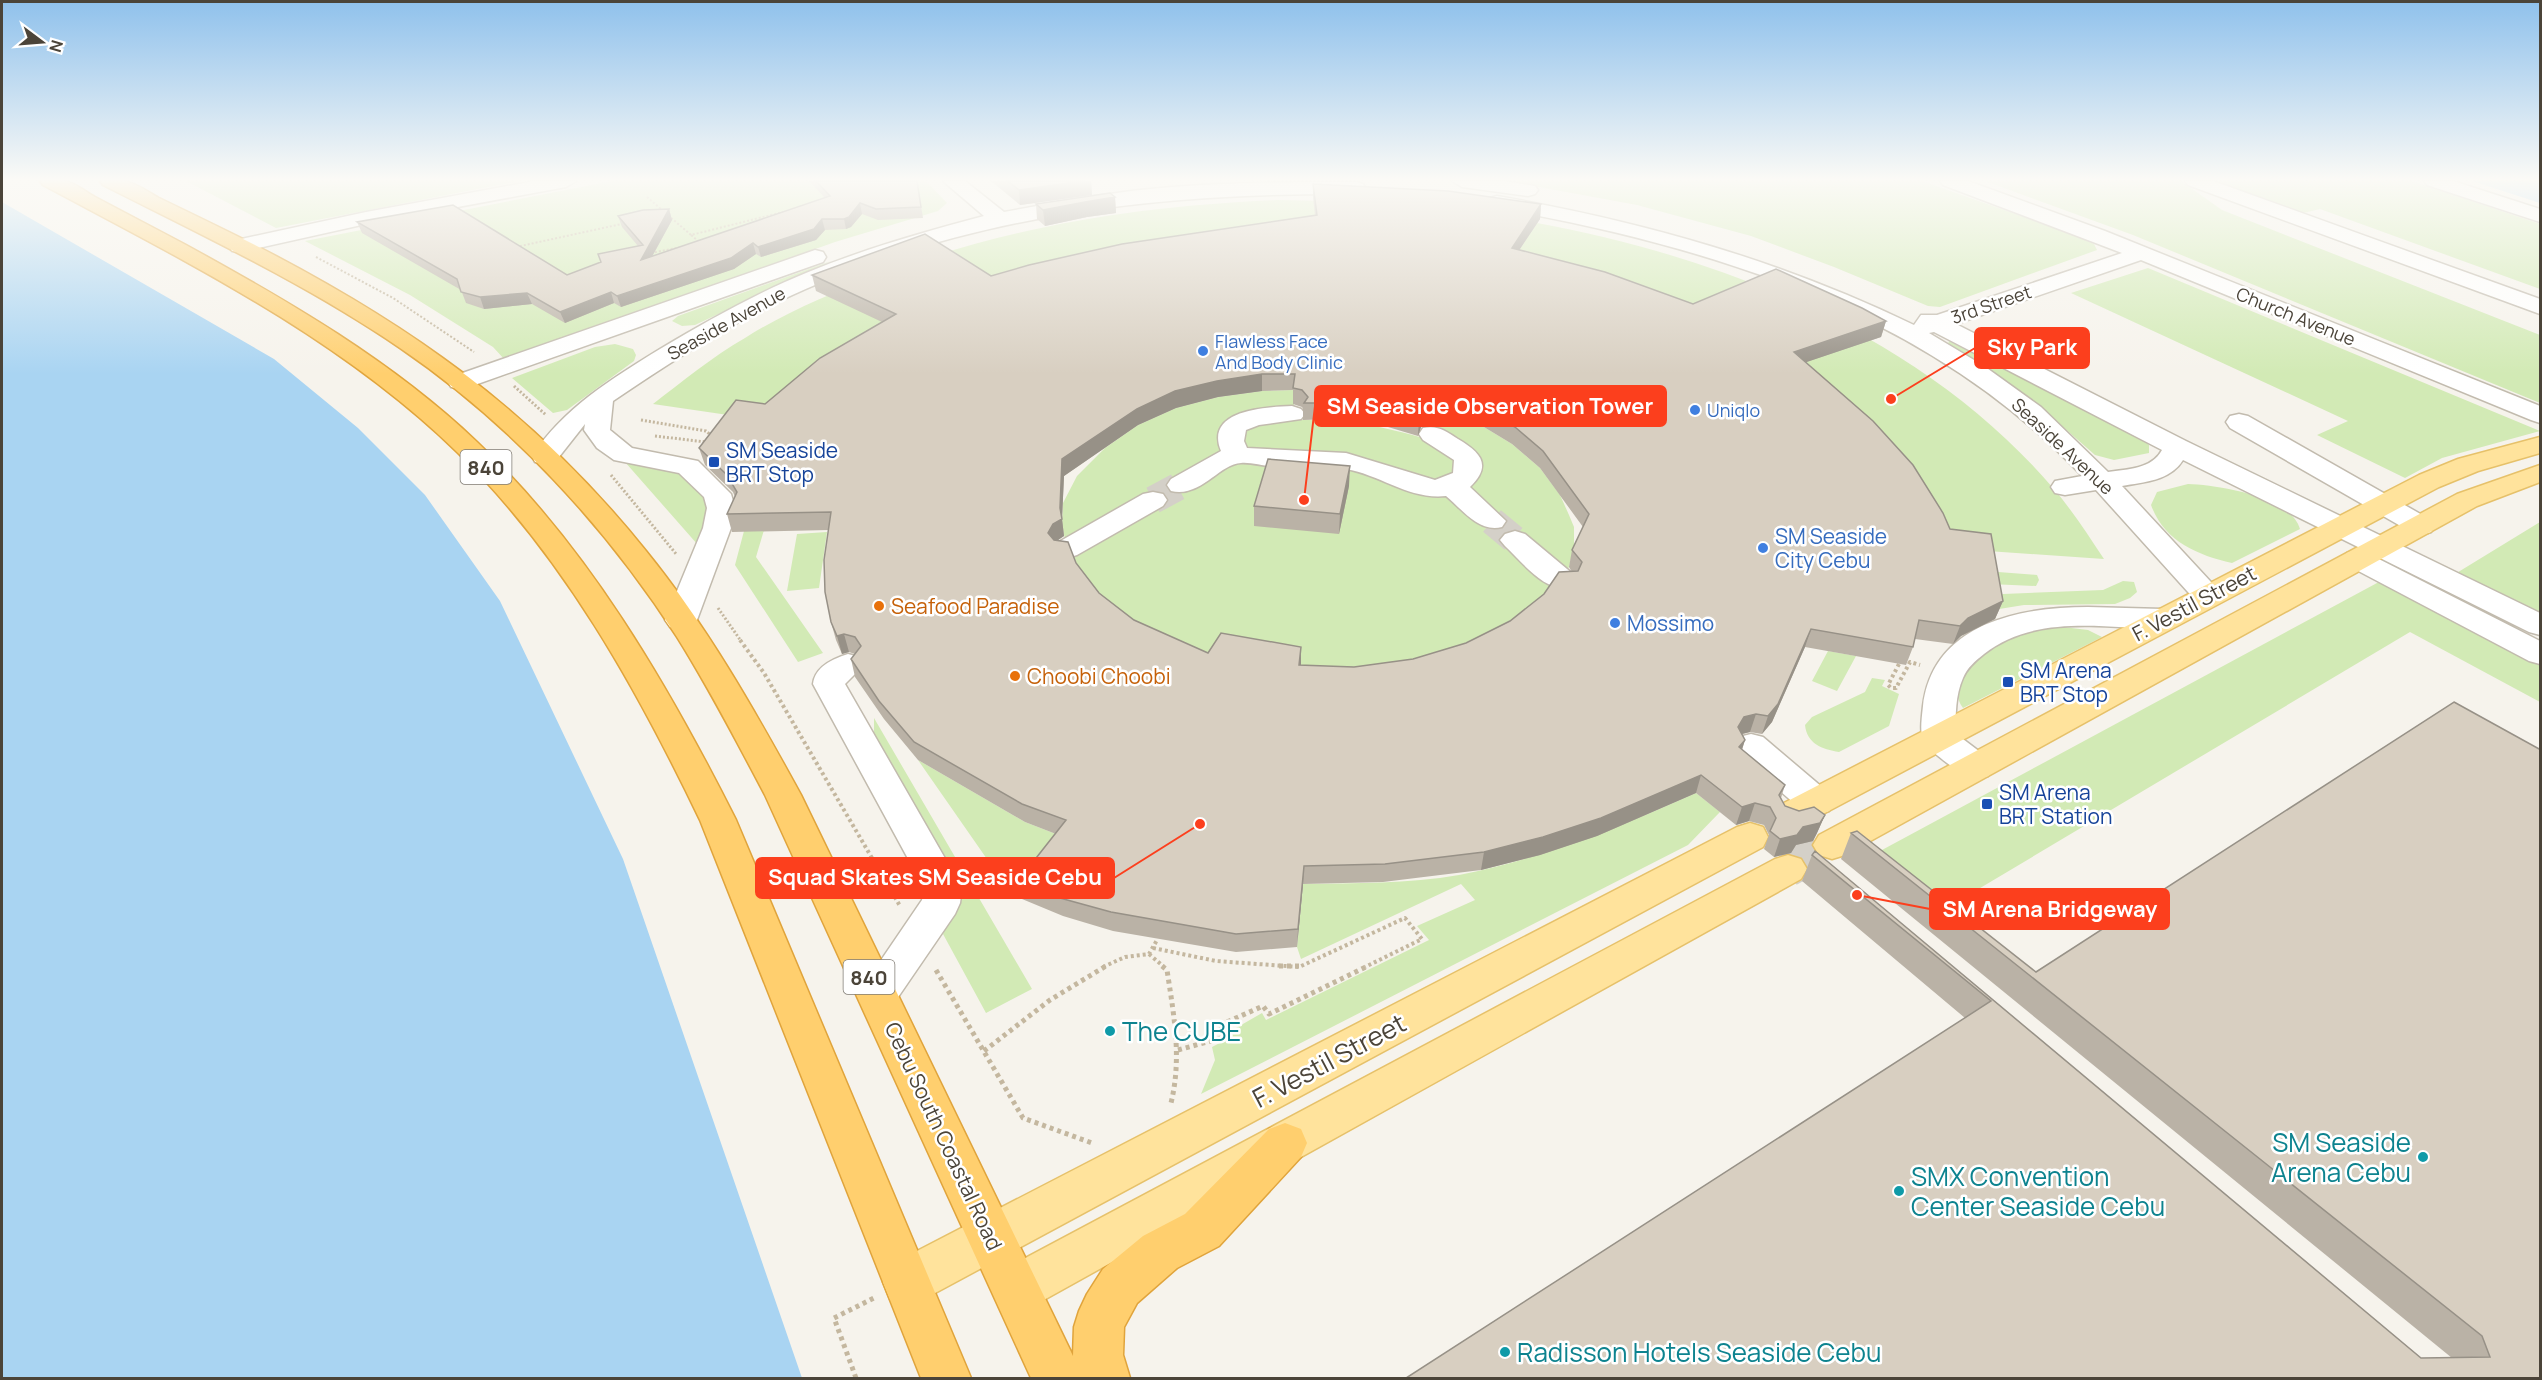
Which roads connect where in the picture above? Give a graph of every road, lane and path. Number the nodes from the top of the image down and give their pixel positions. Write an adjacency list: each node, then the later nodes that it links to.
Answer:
1 (171, 245): 71 (highway, 840)
2 (525, 245): 10 (path)
3 (688, 245): 12 (path)
4 (852, 245): 15 (street, Seaside Avenue)
5 (900, 245): 18 (street, Seaside Avenue)
6 (1678, 245): 17 (street, Seaside Avenue)
7 (2123, 245): 11 (street, Church Avenue)
8 (2372, 245): 14 (street)
9 (240, 246): 19 (highway, Cebu South Coastal Road / 840)
10 (513, 248)
11 (2142, 253): 16 (street, 3rd Street); 22 (street, Church Avenue)
12 (645, 254)
13 (1789, 255): 16 (street, Seaside Avenue)
14 (2541, 307)
15 (632, 320): 18 (street); 19 (street, Seaside Avenue)
16 (1936, 323): 17 (street, 3rd Street); 28 (street, Seaside Avenue)
17 (1907, 332): 33 (street, Seaside Avenue)
18 (680, 345): 20 (street, Seaside Avenue)
19 (460, 382): 30 (highway, Cebu South Coastal Road / 840)
20 (601, 399): 30 (street, Seaside Avenue); 45 (street)
21 (1292, 414): 29 (street)
22 (2541, 415)
23 (641, 420): 26 (path)
24 (2239, 422): 38 (street)
25 (1432, 434): 35 (street)
26 (710, 443)
27 (2541, 445): 38 (main road, F. Vestil Street)
28 (2177, 447): 33 (street); 40 (street, Seaside Avenue)
29 (1236, 454): 34 (street); 35 (street)
30 (545, 456): 49 (highway, Cebu South Coastal Road / 840)
31 (606, 469): 45 (path)
32 (2541, 473): 41 (main road, F. Vestil Street)
33 (2103, 482): 36 (street); 47 (street, Seaside Avenue)
34 (1181, 485)
35 (1453, 487): 39 (street)
36 (2065, 487)
37 (1153, 500): 43 (street)
38 (2384, 504): 40 (main road, F. Vestil Street); 41 (street)
39 (1492, 521)
40 (2341, 525): 44 (street, Seaside Avenue); 47 (main road, F. Vestil Street)
41 (2421, 526): 44 (main road, F. Vestil Street)
42 (1515, 540): 46 (street)
43 (1067, 549)
44 (2370, 553): 50 (street); 51 (street); 57 (main road, F. Vestil Street)
45 (697, 579): 49 (street); 60 (path)
46 (1562, 581)
47 (2208, 595): 48 (main road, F. Vestil Street)
48 (2163, 619): 53 (street); 55 (main road, F. Vestil Street)
49 (681, 620): 64 (highway, Cebu South Coastal Road / 840)
50 (2541, 625)
51 (2541, 654)
52 (1899, 664): 53 (path)
53 (1950, 670): 55 (street)
54 (838, 675): 60 (street)
55 (1938, 738): 57 (street); 58 (main road, F. Vestil Street)
56 (1752, 746): 58 (street)
57 (1976, 767): 68 (main road, F. Vestil Street)
58 (1805, 808)
59 (1750, 837): 69 (main road, F. Vestil Street)
60 (918, 938): 64 (street); 66 (path)
61 (1157, 940): 62 (path)
62 (1153, 948): 63 (path); 65 (path)
63 (1149, 954): 65 (path); 66 (path)
64 (878, 994): 70 (highway, Cebu South Coastal Road / 840)
65 (1178, 1050): 67 (path)
66 (984, 1051): 69 (path)
67 (1169, 1111)
68 (1285, 1143): 72 (main road, F. Vestil Street); 76 (highway)
69 (1119, 1171): 70 (main road, F. Vestil Street)
70 (992, 1237): 71 (main road, F. Vestil Street); 72 (highway, Cebu South Coastal Road / 840)
71 (907, 1282): 73 (path); 74 (highway, 840)
72 (1016, 1289): 75 (highway, Cebu South Coastal Road / 840)
73 (856, 1378)
74 (946, 1378)
75 (1057, 1378)
76 (1106, 1378)

